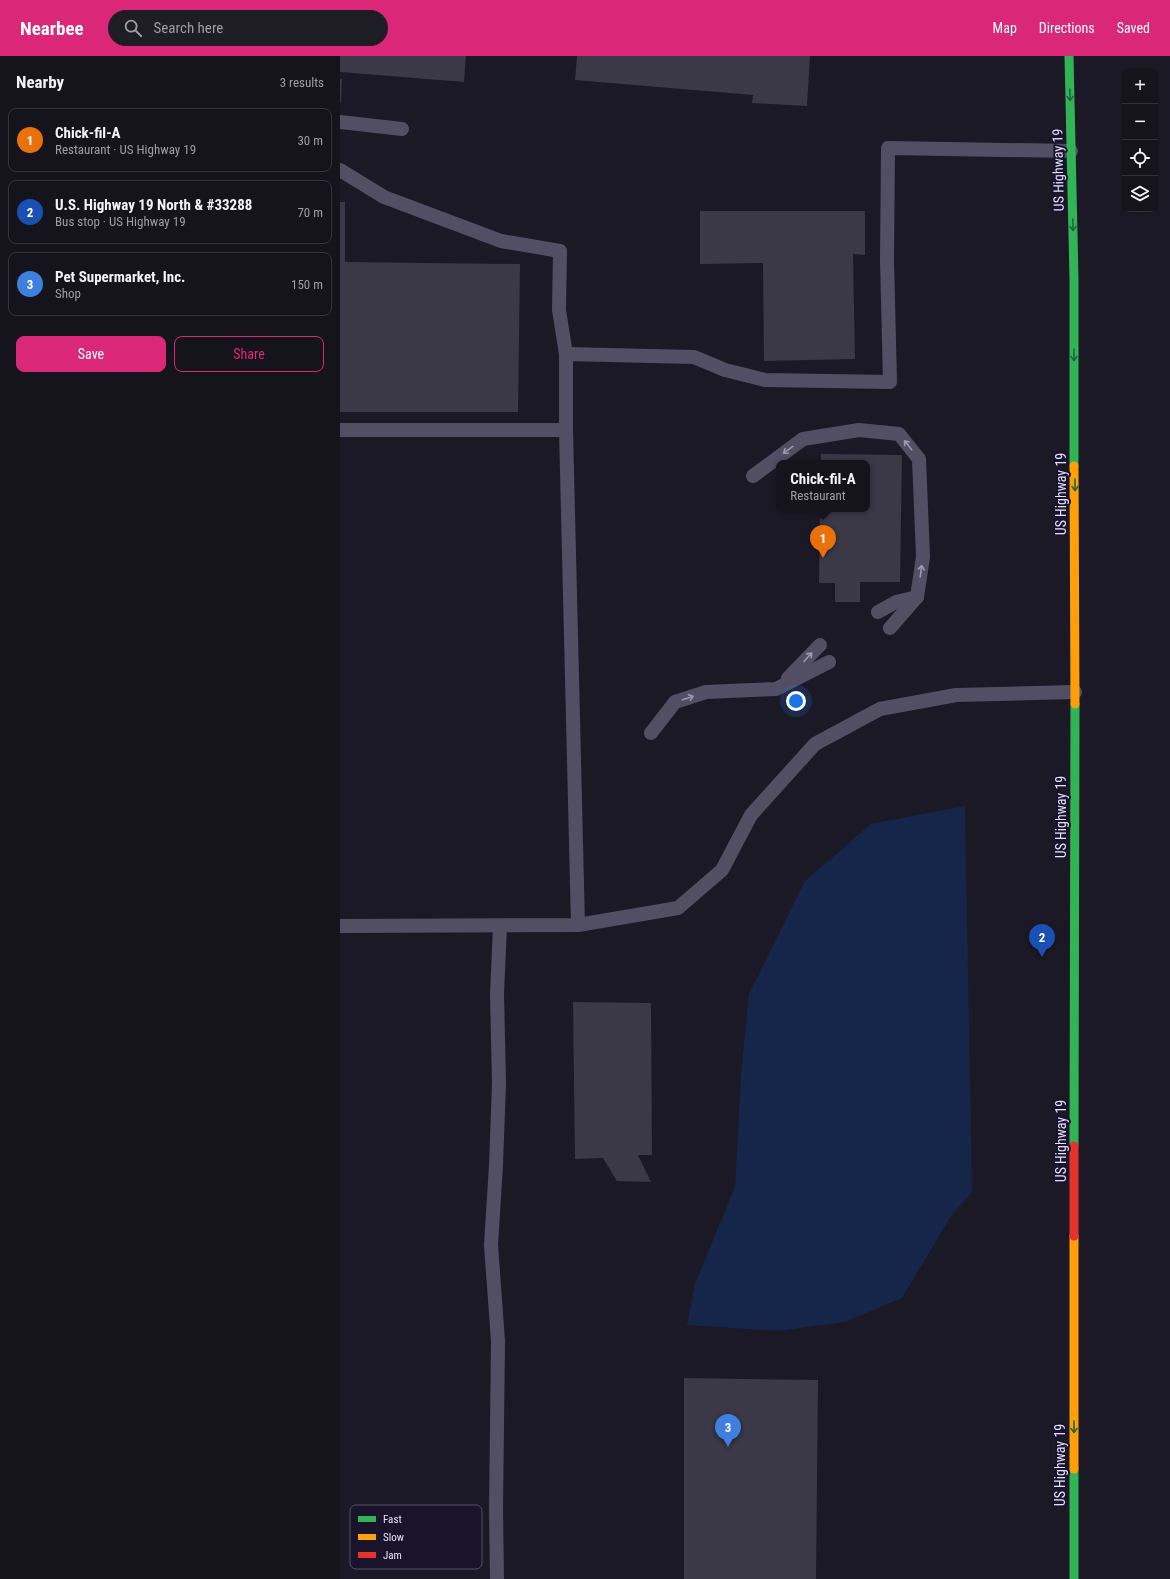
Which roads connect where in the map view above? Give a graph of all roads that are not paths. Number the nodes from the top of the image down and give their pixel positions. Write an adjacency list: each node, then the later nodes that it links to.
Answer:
1 (1069, 56): 4 (highway, US Highway 19, one-way to 4)
2 (340, 122): 3 (lane)
3 (402, 129)
4 (1071, 150): 6 (lane); 16 (highway, US Highway 19, one-way to 16)
5 (340, 170): 6 (lane)
6 (566, 354): 8 (lane)
7 (340, 430): 8 (lane)
8 (566, 430): 18 (lane)
9 (753, 476): 10 (lane, one-way to 9)
10 (917, 597): 11 (lane); 12 (lane)
11 (878, 612)
12 (890, 628)
13 (820, 645): 15 (lane, one-way to 13)
14 (829, 662): 15 (lane)
15 (776, 689): 17 (lane, one-way to 15)
16 (1075, 692): 18 (lane); 22 (highway, US Highway 19, one-way to 22)
17 (650, 733)
18 (578, 925): 20 (lane)
19 (340, 926): 20 (lane)
20 (500, 926): 21 (lane)
21 (497, 1579)
22 (1074, 1579)

